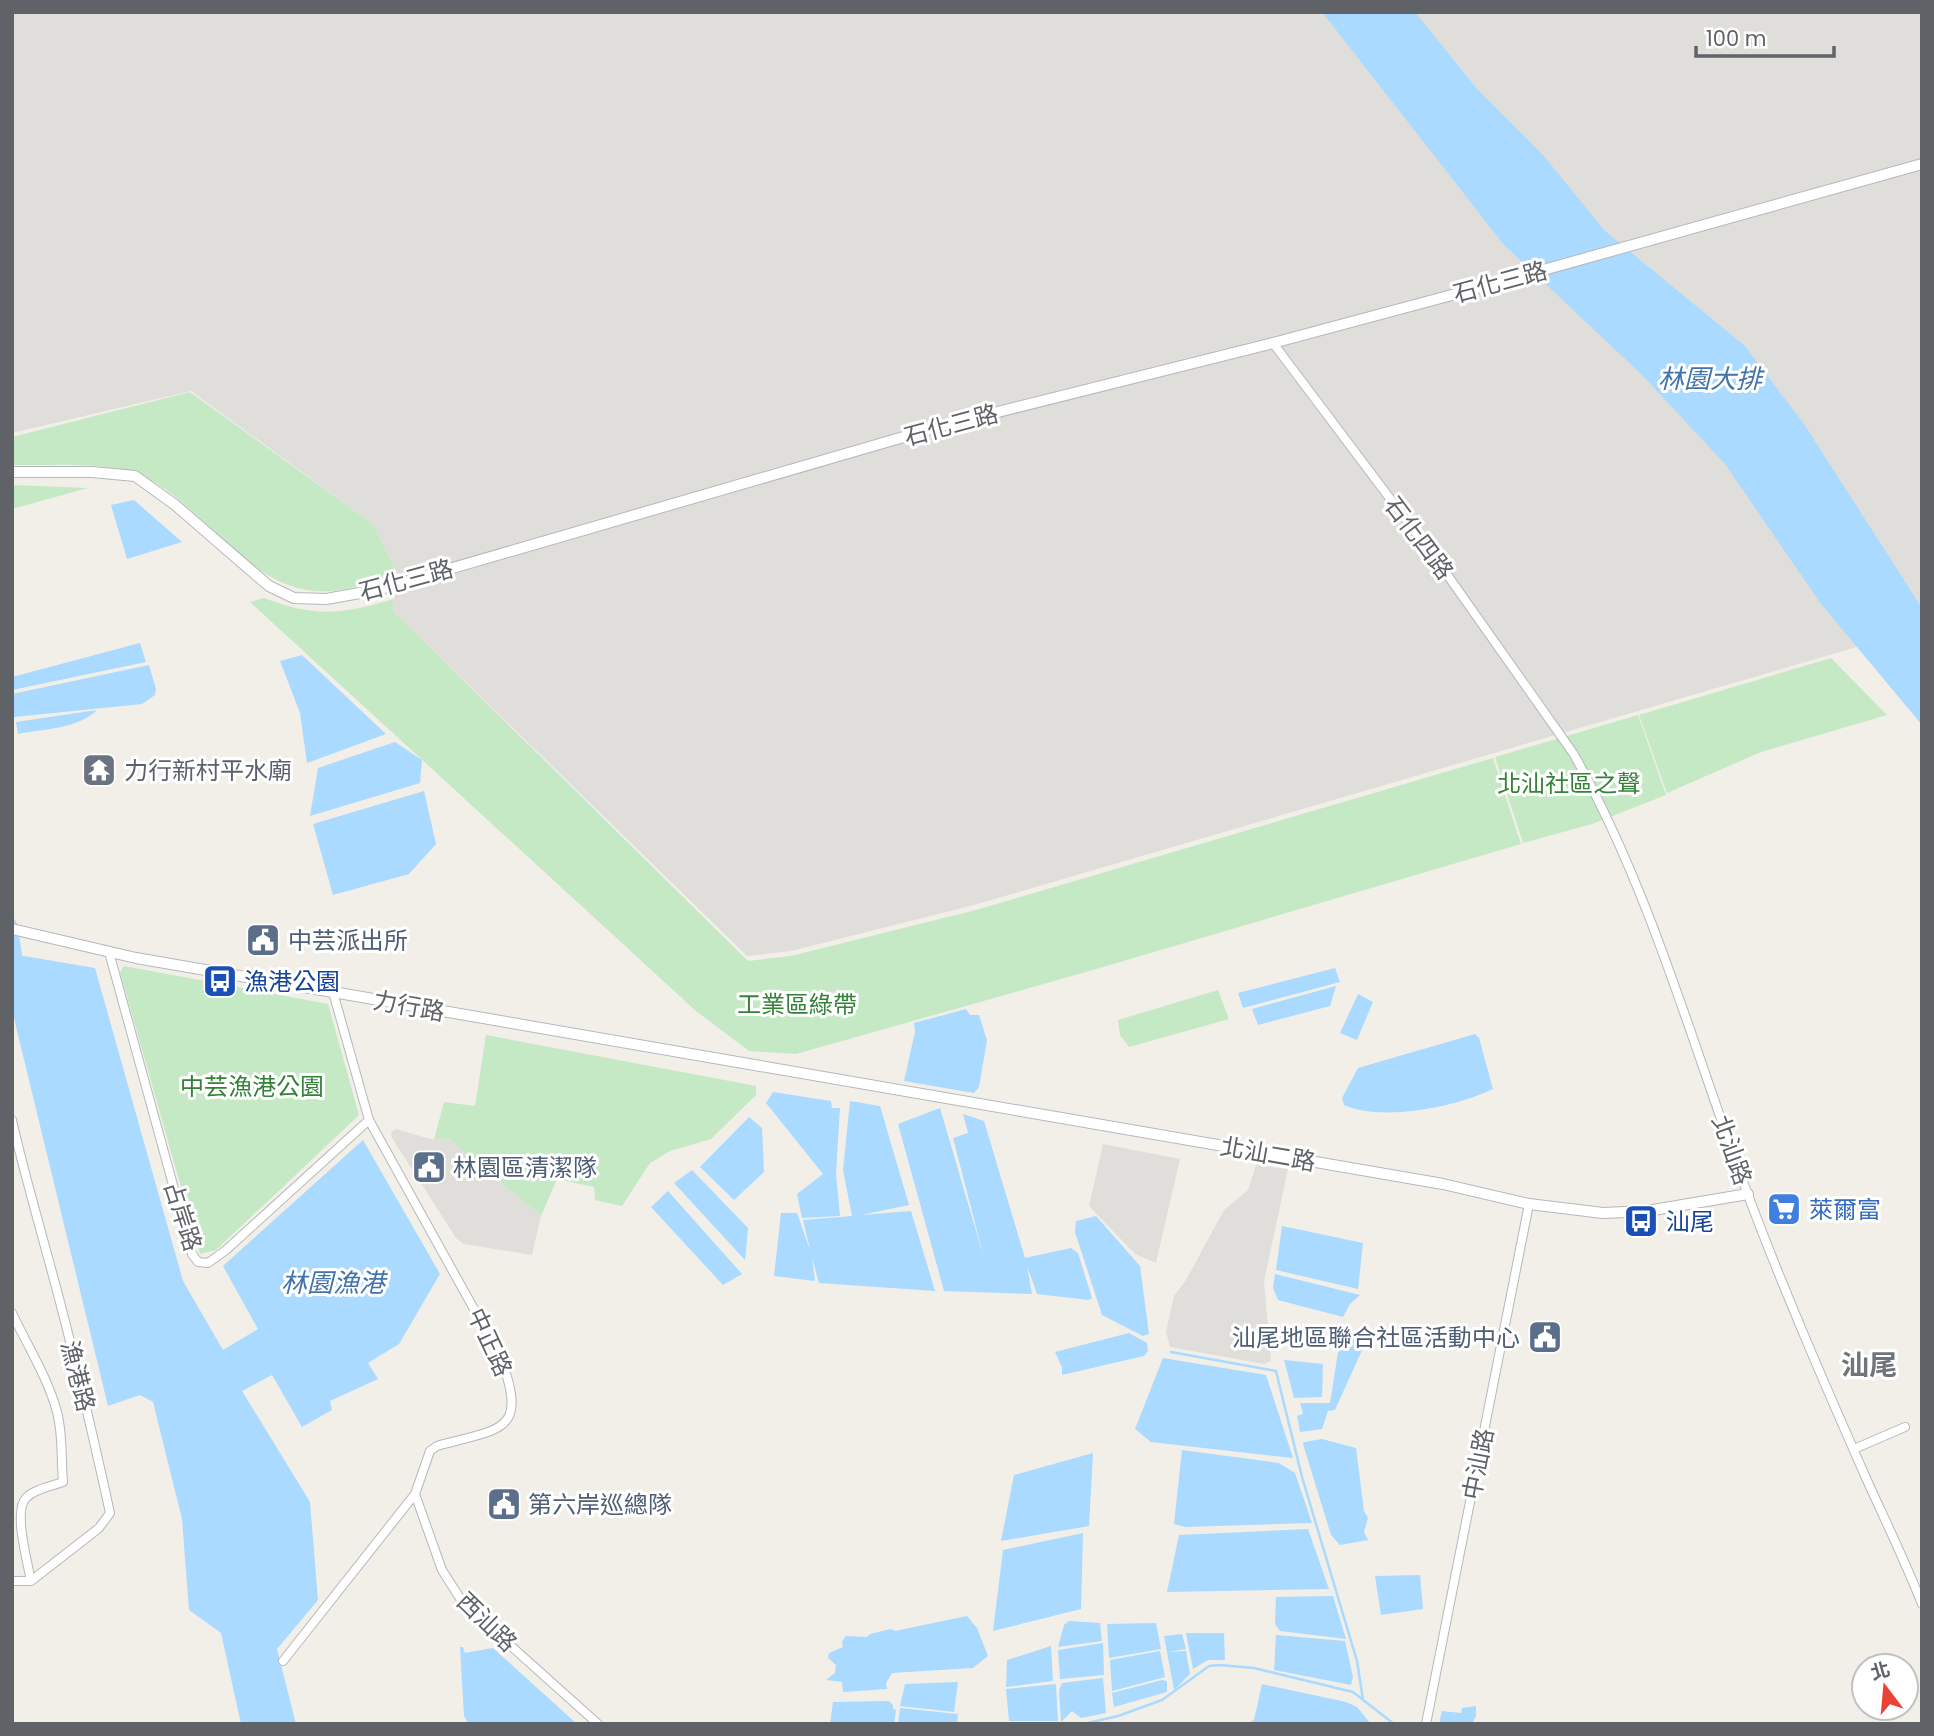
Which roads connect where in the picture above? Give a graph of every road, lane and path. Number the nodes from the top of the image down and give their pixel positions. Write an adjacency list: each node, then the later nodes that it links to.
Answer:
1 (1922, 164): 2 (street, 石化三路)
2 (1273, 343): 3 (street, 石化三路); 4 (street, 石化四路)
3 (12, 472)
4 (1560, 735): 11 (street, 北汕路)
5 (12, 929): 6 (street, 力行路)
6 (109, 952): 7 (street, 力行路); 10 (street, 占岸路)
7 (333, 992): 8 (street, 力行路); 10 (street, 中正路)
8 (787, 1071): 12 (street, 北汕二路)
9 (12, 1119): 18 (street, 漁港路)
10 (369, 1120): 16 (street, 中正路)
11 (1748, 1194): 12 (street, 北汕二路); 15 (street, 北汕路)
12 (1530, 1204): 22 (street, 中汕路)
13 (12, 1313): 18 (street)
14 (1905, 1427): 15 (street)
15 (1854, 1449): 19 (street, 北汕路)
16 (415, 1494): 20 (street, 中正路); 21 (street, 西汕路)
17 (12, 1581): 18 (street)
18 (32, 1581)
19 (1922, 1604)
20 (283, 1661)
21 (598, 1724)
22 (1426, 1724)

